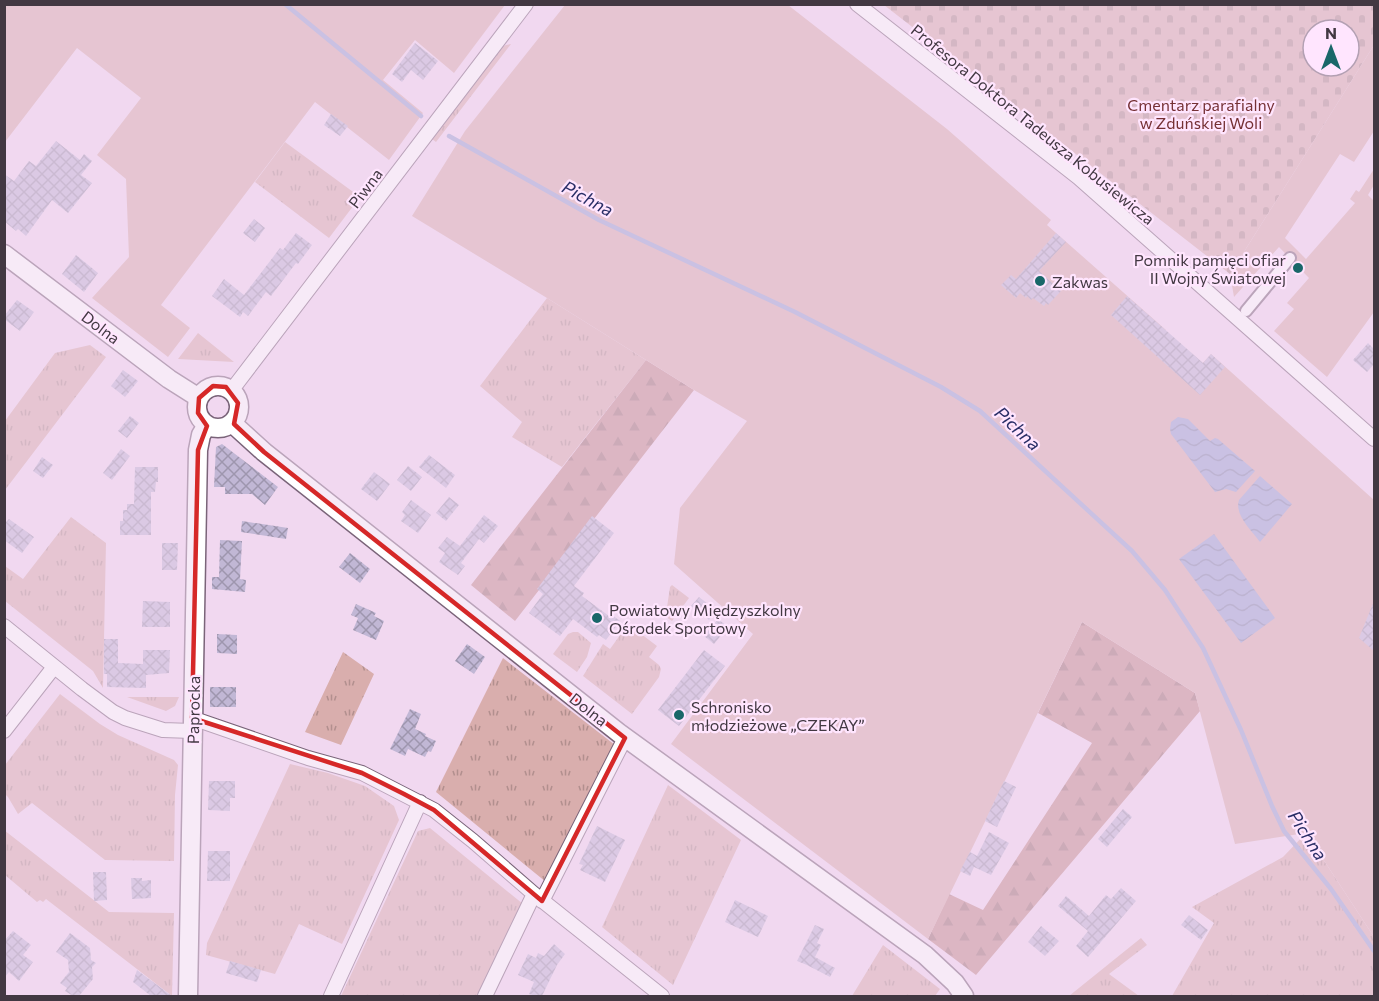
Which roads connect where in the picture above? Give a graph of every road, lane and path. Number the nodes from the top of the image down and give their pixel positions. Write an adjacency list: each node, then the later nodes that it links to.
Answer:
1 (526, 4): 6 (street, Piwna)
2 (857, 4): 10 (street, Profesora Doktora Tadeusza Kobusiewicza)
3 (4, 254): 7 (street, Dolna)
4 (1290, 258): 5 (street)
5 (1246, 311)
6 (231, 391): 7 (street); 8 (street)
7 (199, 398): 9 (street)
8 (231, 423): 9 (street); 15 (street, Dolna)
9 (207, 425): 13 (street, Paprocka)
10 (1374, 439)
11 (4, 626): 12 (street)
12 (54, 667): 13 (street); 14 (street)
13 (192, 725): 16 (street); 19 (street, Paprocka)
14 (4, 731)
15 (625, 738): 17 (street); 18 (street, Dolna)
16 (420, 802): 17 (street); 20 (street)
17 (538, 897): 21 (street); 22 (street)
18 (959, 990)
19 (188, 996)
20 (331, 996)
21 (485, 996)
22 (662, 996)

